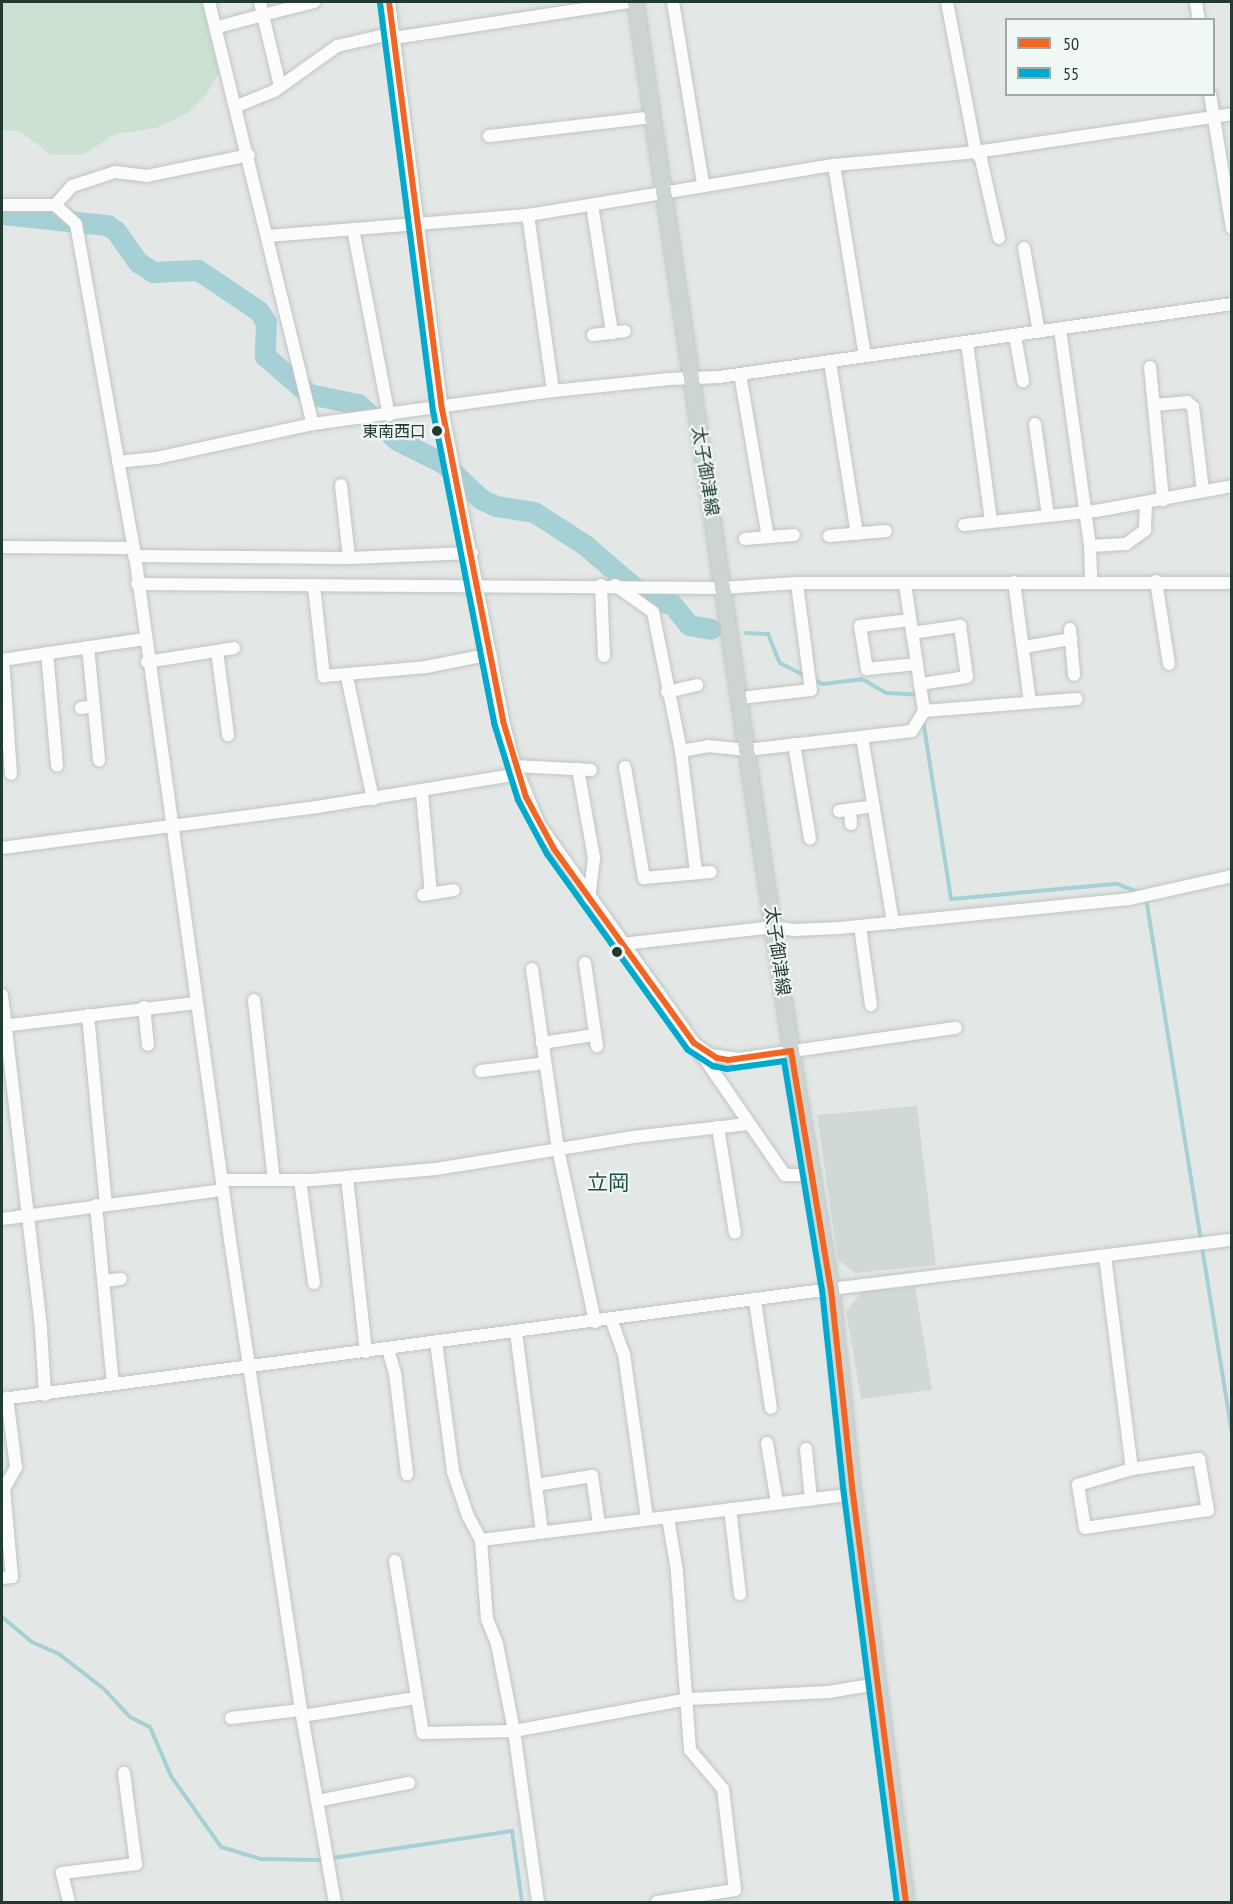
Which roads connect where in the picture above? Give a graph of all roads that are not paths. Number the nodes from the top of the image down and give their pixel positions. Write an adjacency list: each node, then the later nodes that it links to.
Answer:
1 (209, 2): 12 (street)
2 (260, 2): 10 (street)
3 (314, 2): 10 (street)
4 (389, 2): 13 (street)
5 (628, 2): 13 (street)
6 (635, 2): 19 (main road, 太子御津線)
7 (673, 2): 24 (street)
8 (947, 2): 21 (street)
9 (1196, 2): 11 (street)
10 (263, 15): 12 (street); 14 (street)
11 (1199, 18)
12 (218, 27): 16 (street)
13 (394, 36): 14 (street); 30 (street)
14 (280, 86): 16 (street)
15 (1210, 96): 17 (street)
16 (237, 106): 22 (street)
17 (1213, 114): 18 (street); 21 (street); 31 (street)
18 (1232, 114)
19 (653, 117): 20 (street); 25 (main road, 太子御津線)
20 (489, 136)
21 (976, 152): 23 (street); 34 (street)
22 (249, 155): 27 (street); 33 (street)
23 (834, 165): 24 (street); 42 (street)
24 (703, 184): 25 (street)
25 (663, 191): 28 (street); 46 (main road, 太子御津線)
26 (2, 205): 27 (street)
27 (55, 205): 54 (street)
28 (592, 205): 29 (street); 39 (street)
29 (528, 215): 30 (street); 48 (street)
30 (417, 223): 32 (street); 50 (street)
31 (1231, 226)
32 (353, 229): 33 (street); 51 (street)
33 (268, 236): 52 (street)
34 (999, 238)
35 (1024, 248): 38 (street)
36 (1232, 304): 37 (street)
37 (1060, 329): 38 (street); 60 (street)
38 (1039, 332): 40 (street)
39 (593, 335)
40 (1015, 336): 41 (street); 47 (street)
41 (967, 343): 42 (street); 62 (street)
42 (865, 356): 43 (street)
43 (830, 362): 45 (street); 65 (street)
44 (1150, 367): 49 (street)
45 (740, 375): 46 (street); 68 (street)
46 (691, 380): 48 (street); 86 (main road, 太子御津線)
47 (1023, 381)
48 (553, 391): 50 (street)
49 (1154, 405): 57 (street); 58 (street)
50 (442, 409): 51 (street); 73 (street)
51 (389, 416): 52 (street)
52 (313, 424): 54 (street)
53 (1035, 424): 61 (street)
54 (118, 462): 72 (street)
55 (341, 485): 74 (street)
56 (1232, 486): 57 (street)
57 (1203, 491): 58 (street)
58 (1163, 500): 59 (street)
59 (1146, 503): 60 (street); 70 (street)
60 (1085, 512): 61 (street); 70 (street)
61 (1048, 515): 62 (street)
62 (992, 521): 63 (street)
63 (964, 525)
64 (886, 531): 65 (street)
65 (857, 534): 67 (street)
66 (794, 535): 68 (street)
67 (829, 536)
68 (768, 537): 69 (street)
69 (745, 539)
70 (1090, 546): 77 (street)
71 (2, 547): 72 (street)
72 (134, 552): 74 (street); 80 (street)
73 (472, 553): 74 (street); 85 (street)
74 (350, 558)
75 (1156, 581): 77 (street); 79 (street); 100 (street)
76 (1014, 582): 77 (street); 81 (street); 91 (street)
77 (1091, 582)
78 (797, 583): 81 (street); 86 (street); 106 (street)
79 (1232, 583)
80 (137, 584): 84 (street); 89 (street)
81 (905, 584): 87 (street)
82 (601, 585): 83 (street); 85 (street); 96 (street)
83 (615, 585): 86 (street); 105 (street)
84 (314, 586): 85 (street); 102 (street)
85 (478, 587): 95 (street)
86 (722, 588): 106 (main road, 太子御津線)
87 (910, 620): 88 (street); 99 (street)
88 (912, 633): 99 (street); 103 (street)
89 (144, 639): 90 (street); 98 (street)
90 (88, 647): 94 (street); 118 (street)
91 (1024, 647): 101 (street); 108 (street)
92 (234, 648): 93 (street)
93 (217, 651): 98 (street); 111 (street)
94 (47, 653): 97 (street); 117 (street)
95 (491, 654): 102 (street); 120 (street)
96 (604, 656)
97 (2, 660): 110 (street)
98 (147, 662): 128 (street)
99 (917, 664): 103 (street)
100 (1168, 664)
101 (1074, 675)
102 (347, 677): 125 (street)
103 (920, 684): 109 (street)
104 (697, 686): 105 (street)
105 (667, 692): 116 (street)
106 (740, 698): 115 (main road, 太子御津線)
107 (1077, 699): 108 (street)
108 (1030, 702): 109 (street)
109 (924, 711): 112 (street)
110 (4, 718): 114 (street)
111 (228, 735)
112 (862, 737): 113 (street); 126 (street)
113 (794, 744): 115 (street); 129 (street)
114 (5, 750): 123 (street)
115 (747, 750): 116 (street); 138 (main road, 太子御津線)
116 (681, 751): 131 (street)
117 (53, 760)
118 (99, 760)
119 (625, 766): 131 (street)
120 (516, 770): 121 (street); 124 (street); 135 (street)
121 (578, 770): 122 (street); 135 (street)
122 (591, 770)
123 (11, 774)
124 (422, 792): 125 (street); 134 (street)
125 (373, 799): 128 (street)
126 (874, 806): 127 (street); 136 (street)
127 (851, 824)
128 (170, 825): 130 (street); 144 (street)
129 (810, 839)
130 (2, 848)
131 (696, 871): 132 (street)
132 (711, 872)
133 (1232, 876): 136 (street)
134 (454, 890)
135 (589, 899): 139 (street)
136 (893, 923): 137 (street)
137 (860, 926): 138 (street); 145 (street)
138 (774, 927): 139 (street); 153 (main road, 太子御津線)
139 (622, 944): 151 (street)
140 (585, 963): 150 (street)
141 (532, 969): 150 (street)
142 (2, 995): 148 (street)
143 (254, 1000): 161 (street)
144 (196, 1003): 146 (street); 163 (street)
145 (872, 1005)
146 (144, 1007): 147 (street); 152 (street)
147 (87, 1015): 148 (street); 164 (street)
148 (3, 1025): 165 (street)
149 (956, 1028): 153 (street)
150 (542, 1042): 154 (street)
151 (694, 1043): 153 (street); 156 (street)
152 (148, 1045)
153 (791, 1051): 159 (main road, 太子御津線)
154 (545, 1063): 155 (street); 158 (street)
155 (481, 1071)
156 (747, 1124): 157 (street); 159 (street)
157 (718, 1127): 158 (street); 167 (street)
158 (558, 1149): 160 (street); 176 (street)
159 (812, 1175): 173 (main road, 太子御津線)
160 (347, 1177): 162 (street); 180 (street)
161 (274, 1180): 162 (street); 163 (street)
162 (300, 1180): 172 (street)
163 (223, 1185): 164 (street); 181 (street)
164 (101, 1205): 165 (street); 171 (street)
165 (28, 1216): 166 (street); 183 (street)
166 (2, 1219)
167 (735, 1233)
168 (1232, 1240): 169 (street)
169 (1105, 1256): 173 (street); 189 (street)
170 (122, 1279): 171 (street)
171 (104, 1281): 182 (street)
172 (314, 1283)
173 (831, 1289): 174 (street); 192 (main road, 太子御津線)
174 (755, 1301): 175 (street); 185 (street)
175 (611, 1319): 176 (street); 196 (street)
176 (595, 1322): 177 (street)
177 (516, 1332): 178 (street); 191 (street)
178 (436, 1342): 179 (street); 200 (street)
179 (388, 1349): 180 (street); 190 (street)
180 (366, 1352): 181 (street)
181 (250, 1367): 182 (street); 207 (street)
182 (113, 1384): 183 (street)
183 (45, 1395): 184 (street)
184 (4, 1398): 187 (street)
185 (771, 1408)
186 (767, 1443): 194 (street)
187 (7, 1448): 202 (street)
188 (806, 1449): 193 (street)
189 (1132, 1469): 189 (street)
190 (407, 1474)
191 (536, 1485): 198 (street); 199 (street)
192 (853, 1494): 193 (street); 204 (main road, 太子御津線)
193 (811, 1500): 194 (street)
194 (777, 1502): 195 (street)
195 (730, 1509): 197 (street); 203 (street)
196 (647, 1518): 197 (street); 198 (street)
197 (668, 1518): 206 (street)
198 (599, 1524): 199 (street)
199 (542, 1532): 200 (street)
200 (481, 1540): 209 (street)
201 (395, 1561): 205 (street)
202 (2, 1578)
203 (740, 1594)
204 (877, 1684): 206 (street); 217 (main road, 太子御津線)
205 (416, 1698): 207 (street); 209 (street)
206 (689, 1699): 209 (street); 216 (street)
207 (302, 1713): 208 (street); 212 (street)
208 (231, 1718)
209 (514, 1731): 215 (street)
210 (124, 1773): 213 (street)
211 (409, 1783): 212 (street)
212 (317, 1801): 214 (street)
213 (69, 1902)
214 (335, 1902)
215 (538, 1902)
216 (657, 1902)
217 (906, 1902)

